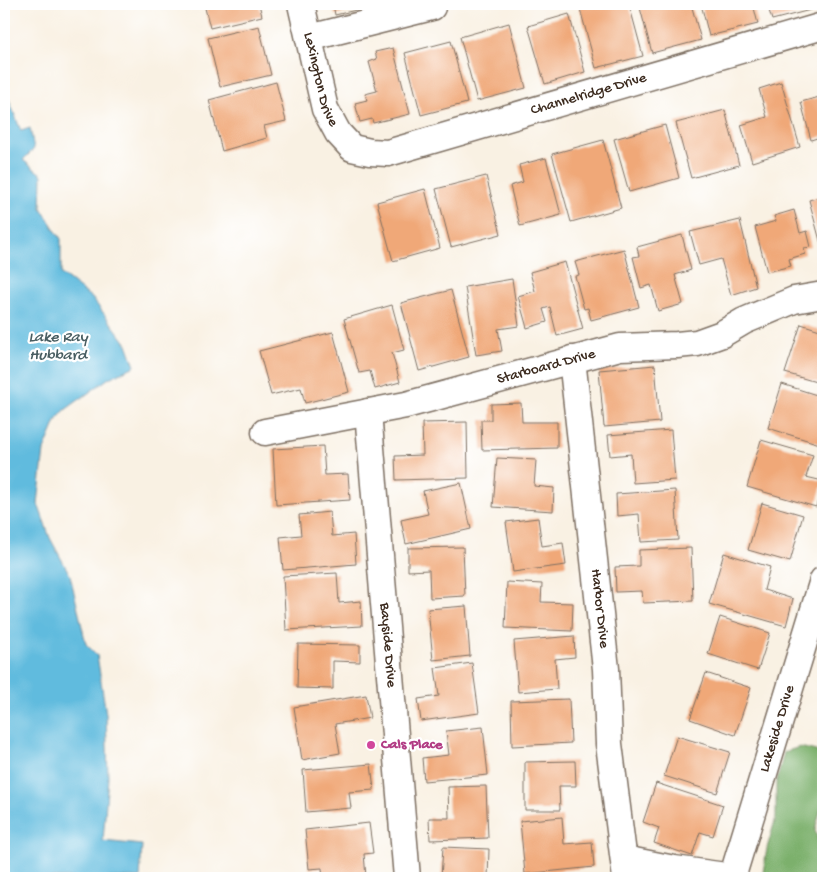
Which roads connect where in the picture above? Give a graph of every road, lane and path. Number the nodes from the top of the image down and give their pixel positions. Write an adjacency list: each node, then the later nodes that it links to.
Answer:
1 (301, 4): 4 (street, Lexington Drive)
2 (436, 5): 4 (street)
3 (823, 26): 5 (street, Channelridge Drive)
4 (309, 38): 5 (street, Lexington Drive)
5 (352, 148)
6 (823, 295): 7 (street, Starboard Drive)
7 (572, 359): 8 (street, Starboard Drive); 11 (street, Harbor Drive)
8 (368, 412): 9 (street, Starboard Drive); 12 (street, Bayside Drive)
9 (265, 432)
10 (823, 580): 13 (street, Lakeside Drive)
11 (625, 868): 13 (street, Harbor Drive)
12 (406, 878)
13 (732, 878)

